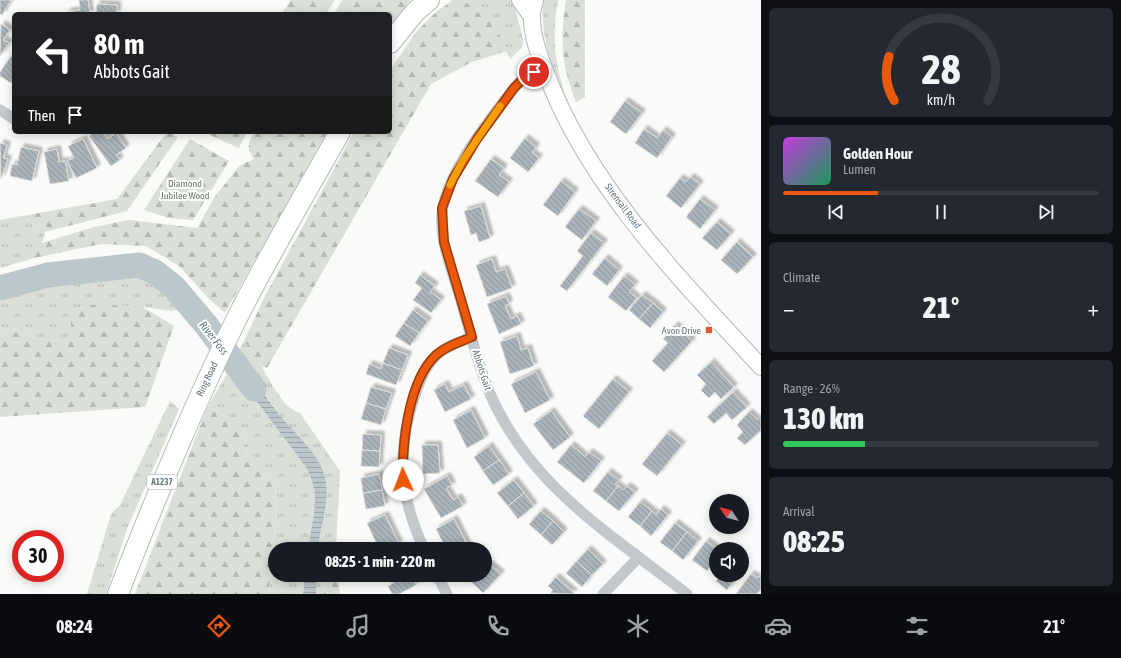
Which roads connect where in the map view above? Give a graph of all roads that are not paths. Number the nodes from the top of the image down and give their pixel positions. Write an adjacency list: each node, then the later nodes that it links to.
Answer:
1 (428, 0): 5 (highway)
2 (520, 0): 4 (street, Strensall Road)
3 (535, 0): 4 (street, Strensall Road)
4 (532, 17): 6 (street, Strensall Road)
5 (392, 40)
6 (544, 67): 10 (street, Abbots Gait); 11 (street, Strensall Road)
7 (0, 110): 8 (street)
8 (12, 118)
9 (339, 134): 15 (highway, Ring Road / A1237)
10 (472, 337): 12 (street); 13 (street, Abbots Gait)
11 (761, 367)
12 (421, 542)
13 (639, 557): 17 (street); 18 (street, Abbots Gait)
14 (441, 582): 16 (street)
15 (118, 594)
16 (447, 594)
17 (604, 594)
18 (688, 594)

